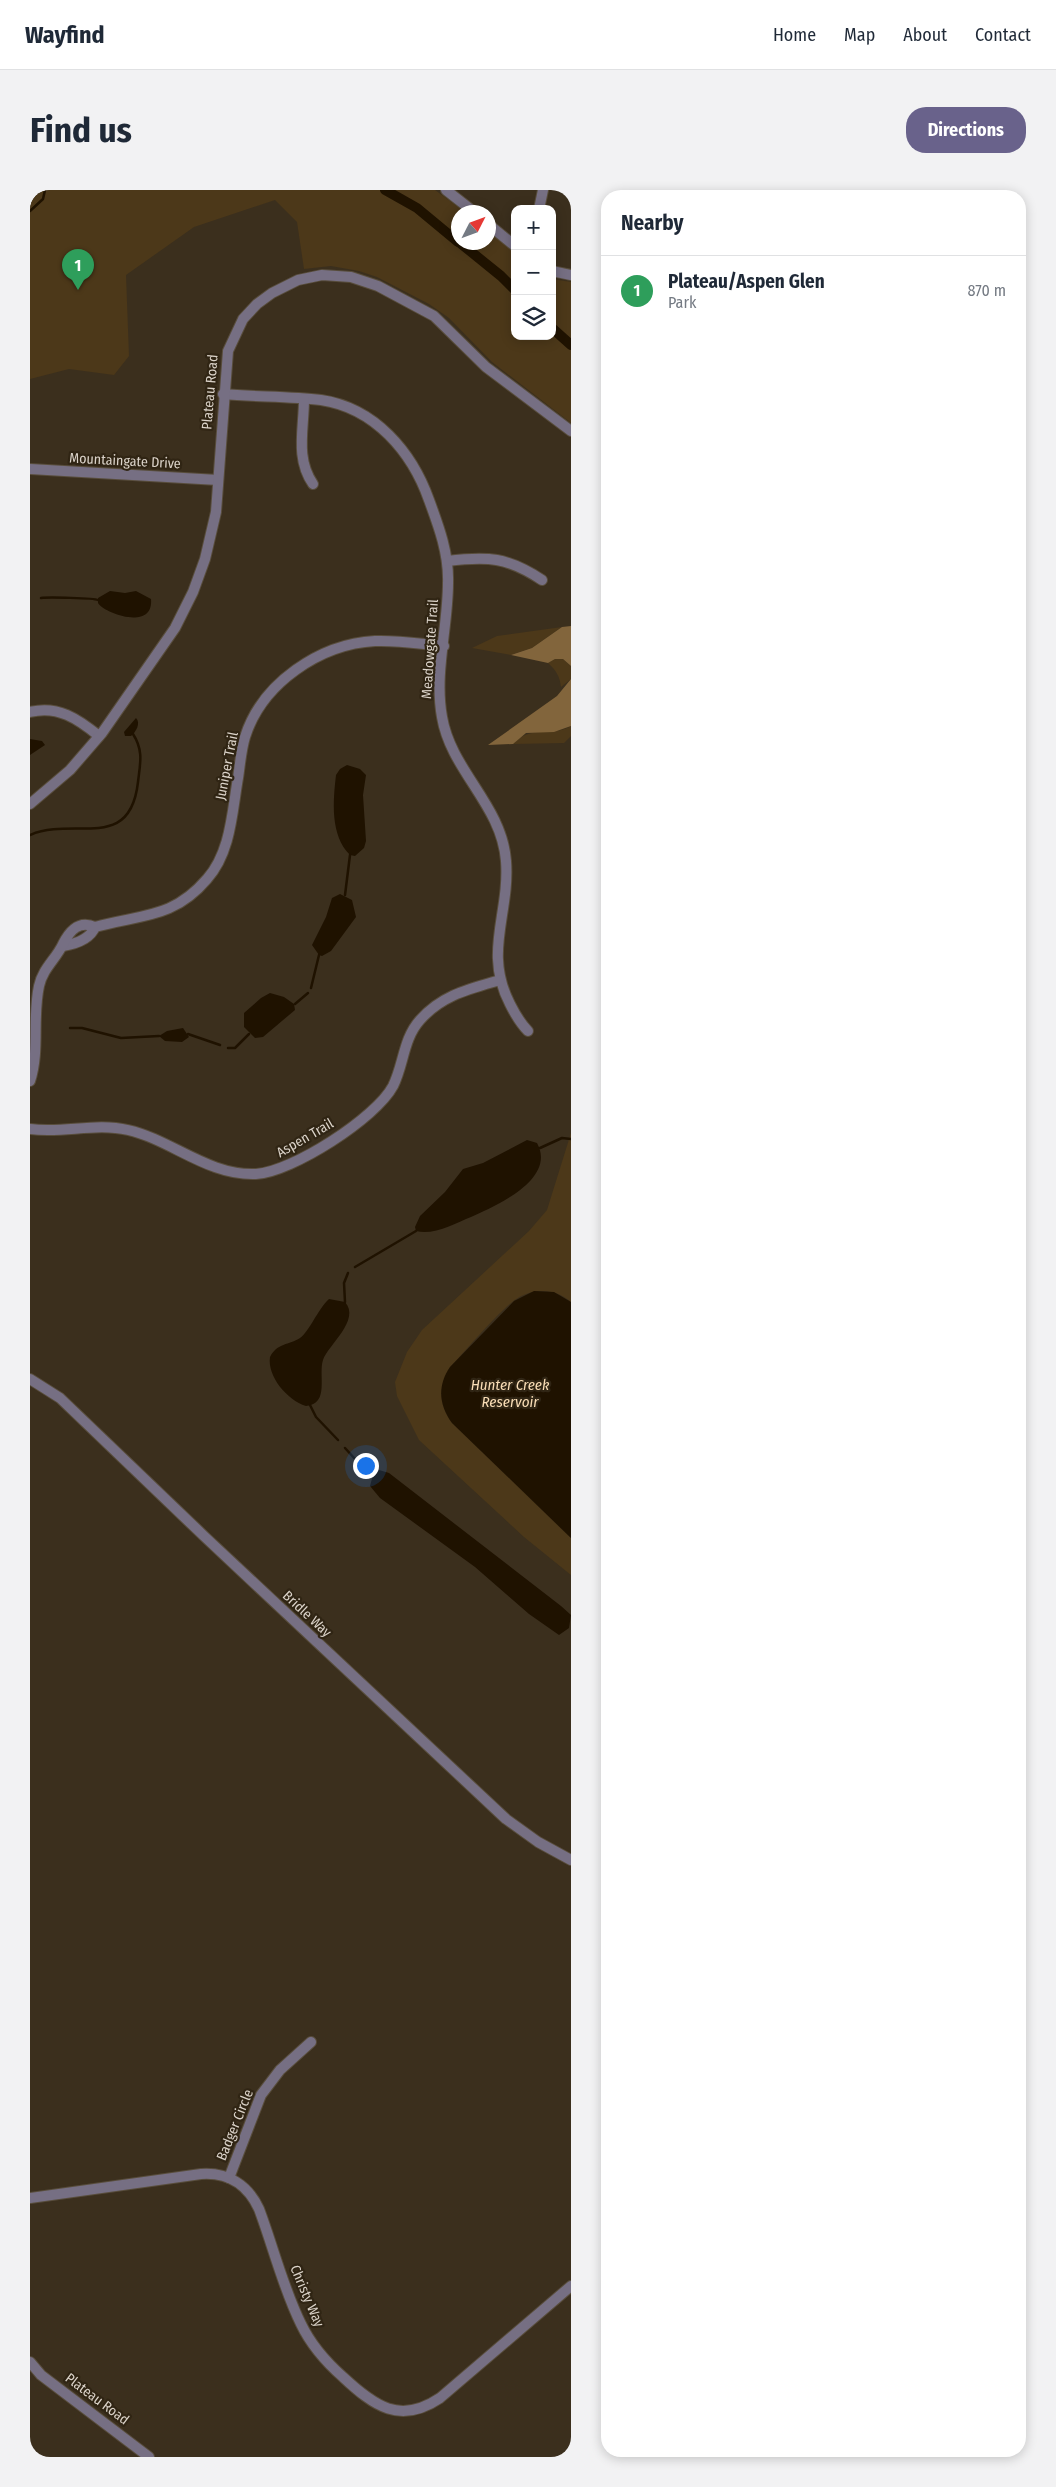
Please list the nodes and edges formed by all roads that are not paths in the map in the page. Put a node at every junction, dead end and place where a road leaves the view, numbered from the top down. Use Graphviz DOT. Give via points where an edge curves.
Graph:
graph roads {
  1 [pos="446,190"];
  2 [pos="543,190"];
  3 [pos="465,205"];
  4 [pos="539,205"];
  5 [pos="496,231"];
  6 [pos="511,243"];
  7 [pos="556,272"];
  8 [pos="571,275"];
  9 [pos="223,394"];
  10 [pos="304,399"];
  11 [pos="571,431"];
  12 [pos="30,469"];
  13 [pos="218,480"];
  14 [pos="313,484"];
  15 [pos="448,561"];
  16 [pos="542,580"];
  17 [pos="444,646"];
  18 [pos="30,712"];
  19 [pos="99,736"];
  20 [pos="30,804"];
  21 [pos="500,980"];
  22 [pos="528,1031"];
  23 [pos="30,1082"];
  24 [pos="30,1129"];
  25 [pos="30,1379"];
  26 [pos="571,1860"];
  27 [pos="311,2042"];
  28 [pos="229,2178"];
  29 [pos="30,2198"];
  30 [pos="571,2286"];
  31 [pos="31,2367"];
  32 [pos="149,2457"];
  1 -- 3 [label="street"];
  2 -- 4 [label="street"];
  5 -- 6 [label="street"];
  7 -- 8 [label="street"];
  9 -- 10 [label="street, Meadowgate Trail"];
  9 -- 11 [label="street, Plateau Road" via="228,351 238,326 249,311 272,293 298,280 315,275 342,275 378,286 434,316 486,367"];
  9 -- 13 [label="street, Plateau Road"];
  10 -- 14 [label="street" via="302,458 304,470"];
  10 -- 15 [label="street, Meadowgate Trail" via="330,402 354,411 380,426 401,447 426,491"];
  12 -- 13 [label="street, Mountaingate Drive"];
  13 -- 19 [label="street, Plateau Road" via="212,533 193,592 175,628"];
  15 -- 16 [label="street" via="484,557 502,560"];
  15 -- 17 [label="street, Meadowgate Trail"];
  17 -- 21 [label="street, Meadowgate Trail" via="439,692 443,724 457,758 495,818 505,850 506,888 496,954"];
  17 -- 23 [label="street, Juniper Trail" via="361,642 322,654 290,675 262,705 245,736 229,834 221,857 208,878 190,896 160,913 95,927 81,941 63,946 44,970 38,988 35,1061"];
  18 -- 19 [label="street" via="44,709 60,712"];
  19 -- 20 [label="street, Plateau Road" via="70,770"];
  21 -- 22 [label="street, Meadowgate Trail" via="516,1016"];
  21 -- 24 [label="street, Aspen Trail" via="459,991 430,1010 412,1030 394,1084 375,1108 303,1158 279,1169 256,1174 231,1172 143,1135 117,1128 90,1127 53,1132"];
  25 -- 26 [label="street, Bridle Way" via="60,1398 506,1819"];
  27 -- 28 [label="street, Badger Circle" via="280,2070 261,2095"];
  28 -- 29 [label="street, Christy Way" via="219,2174 201,2174"];
  28 -- 30 [label="street, Christy Way" via="256,2200 296,2313 316,2349 363,2396 388,2409 416,2409 440,2398"];
  31 -- 32 [label="street, Plateau Road"];
}
